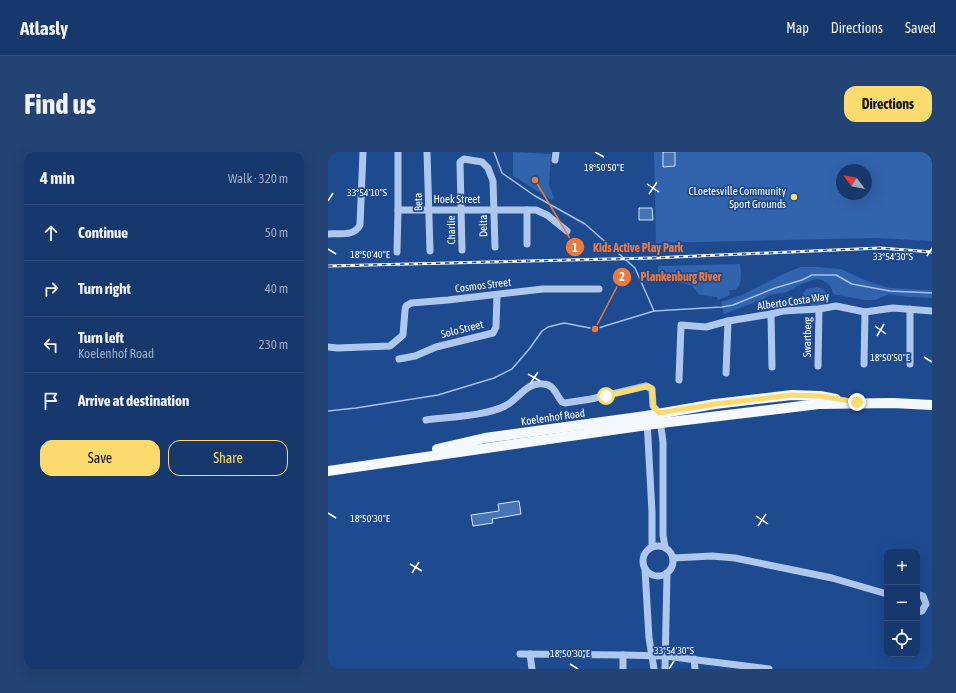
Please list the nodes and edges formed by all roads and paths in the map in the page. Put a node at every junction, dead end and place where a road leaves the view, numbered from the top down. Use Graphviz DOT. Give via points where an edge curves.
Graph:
graph roads {
  1 [pos="364,152"];
  2 [pos="398,152"];
  3 [pos="427,152"];
  4 [pos="556,152"];
  5 [pos="555,160"];
  6 [pos="460,162"];
  7 [pos="494,209"];
  8 [pos="398,210"];
  9 [pos="429,210"];
  10 [pos="462,210"];
  11 [pos="527,210"];
  12 [pos="566,231"];
  13 [pos="328,234"];
  14 [pos="527,244"];
  15 [pos="495,247"];
  16 [pos="462,250"];
  17 [pos="430,251"];
  18 [pos="397,252"];
  19 [pos="599,289"];
  20 [pos="497,295"];
  21 [pos="818,309"];
  22 [pos="910,309"];
  23 [pos="932,311"];
  24 [pos="865,312"];
  25 [pos="771,314"];
  26 [pos="728,321"];
  27 [pos="328,347"];
  28 [pos="399,359"];
  29 [pos="864,364"];
  30 [pos="910,364"];
  31 [pos="818,366"];
  32 [pos="772,367"];
  33 [pos="726,373"];
  34 [pos="679,380"];
  35 [pos="932,406"];
  36 [pos="657,414"];
  37 [pos="426,420"];
  38 [pos="647,420"];
  39 [pos="328,471"];
  40 [pos="652,547"];
  41 [pos="665,547"];
  42 [pos="673,558"];
  43 [pos="645,570"];
  44 [pos="667,573"];
  45 [pos="884,593"];
  46 [pos="920,595"];
  47 [pos="929,608"];
  48 [pos="520,654"];
  49 [pos="530,654"];
  50 [pos="623,655"];
  51 [pos="652,656"];
  52 [pos="665,656"];
  53 [pos="694,659"];
  54 [pos="532,669"];
  55 [pos="624,669"];
  56 [pos="654,669"];
  57 [pos="665,669"];
  58 [pos="695,669"];
  59 [pos="769,669"];
  1 -- 13 [label="street" via="361,218 358,229 352,233"];
  2 -- 8 [label="street"];
  3 -- 9 [label="street, Beta"];
  4 -- 5 [label="street"];
  6 -- 7 [label="street, Delta" via="464,159 482,162 488,168 493,181"];
  6 -- 10 [label="street, Charlie"];
  7 -- 10 [label="street, Hoek Street"];
  7 -- 11 [label="street, Hoek Street"];
  7 -- 15 [label="street, Delta"];
  8 -- 9 [label="street, Hoek Street"];
  8 -- 18 [label="street"];
  9 -- 10 [label="street, Hoek Street"];
  9 -- 17 [label="street, Beta"];
  10 -- 16 [label="street, Charlie"];
  11 -- 12 [label="street, Hoek Street" via="543,212"];
  11 -- 14 [label="street"];
  19 -- 20 [label="street, Cosmos Street" via="543,289"];
  20 -- 27 [label="street, Cosmos Street" via="409,304 405,310 402,335 390,346"];
  20 -- 28 [label="street, Solo Street" via="496,327 493,333"];
  21 -- 24 [label="street, Alberto Costa Way" via="836,306"];
  21 -- 25 [label="street, Alberto Costa Way"];
  21 -- 31 [label="street, Swartberg"];
  22 -- 23 [label="street, Alberto Costa Way"];
  22 -- 24 [label="street, Alberto Costa Way" via="887,308"];
  22 -- 30 [label="street"];
  24 -- 29 [label="street"];
  25 -- 26 [label="street, Alberto Costa Way"];
  25 -- 32 [label="street"];
  26 -- 33 [label="street"];
  26 -- 34 [label="street, Alberto Costa Way" via="706,327 681,325"];
  35 -- 36 [label="main road, Koelenhof Road" via="857,402"];
  36 -- 37 [label="street" via="652,389 648,386 565,403 550,386 534,384 515,399 492,410"];
  36 -- 38 [label="main road, Koelenhof Road"];
  36 -- 38 [label="street"];
  36 -- 41 [label="street" via="663,442"];
  38 -- 39 [label="main road, Koelenhof Road"];
  38 -- 40 [label="street"];
  40 -- 41 [label="street"];
  40 -- 43 [label="street" via="643,557"];
  41 -- 42 [label="street"];
  42 -- 44 [label="street" via="672,566"];
  42 -- 45 [label="street" via="735,558 832,578"];
  43 -- 44 [label="street" via="653,576"];
  43 -- 51 [label="street"];
  44 -- 52 [label="street"];
  46 -- 47 [label="street" via="925,598"];
  48 -- 49 [label="street"];
  49 -- 50 [label="street"];
  49 -- 54 [label="street"];
  50 -- 51 [label="street"];
  50 -- 55 [label="street"];
  51 -- 52 [label="street"];
  51 -- 56 [label="street"];
  52 -- 53 [label="street"];
  52 -- 57 [label="street"];
  53 -- 58 [label="street"];
  53 -- 59 [label="street"];
}
